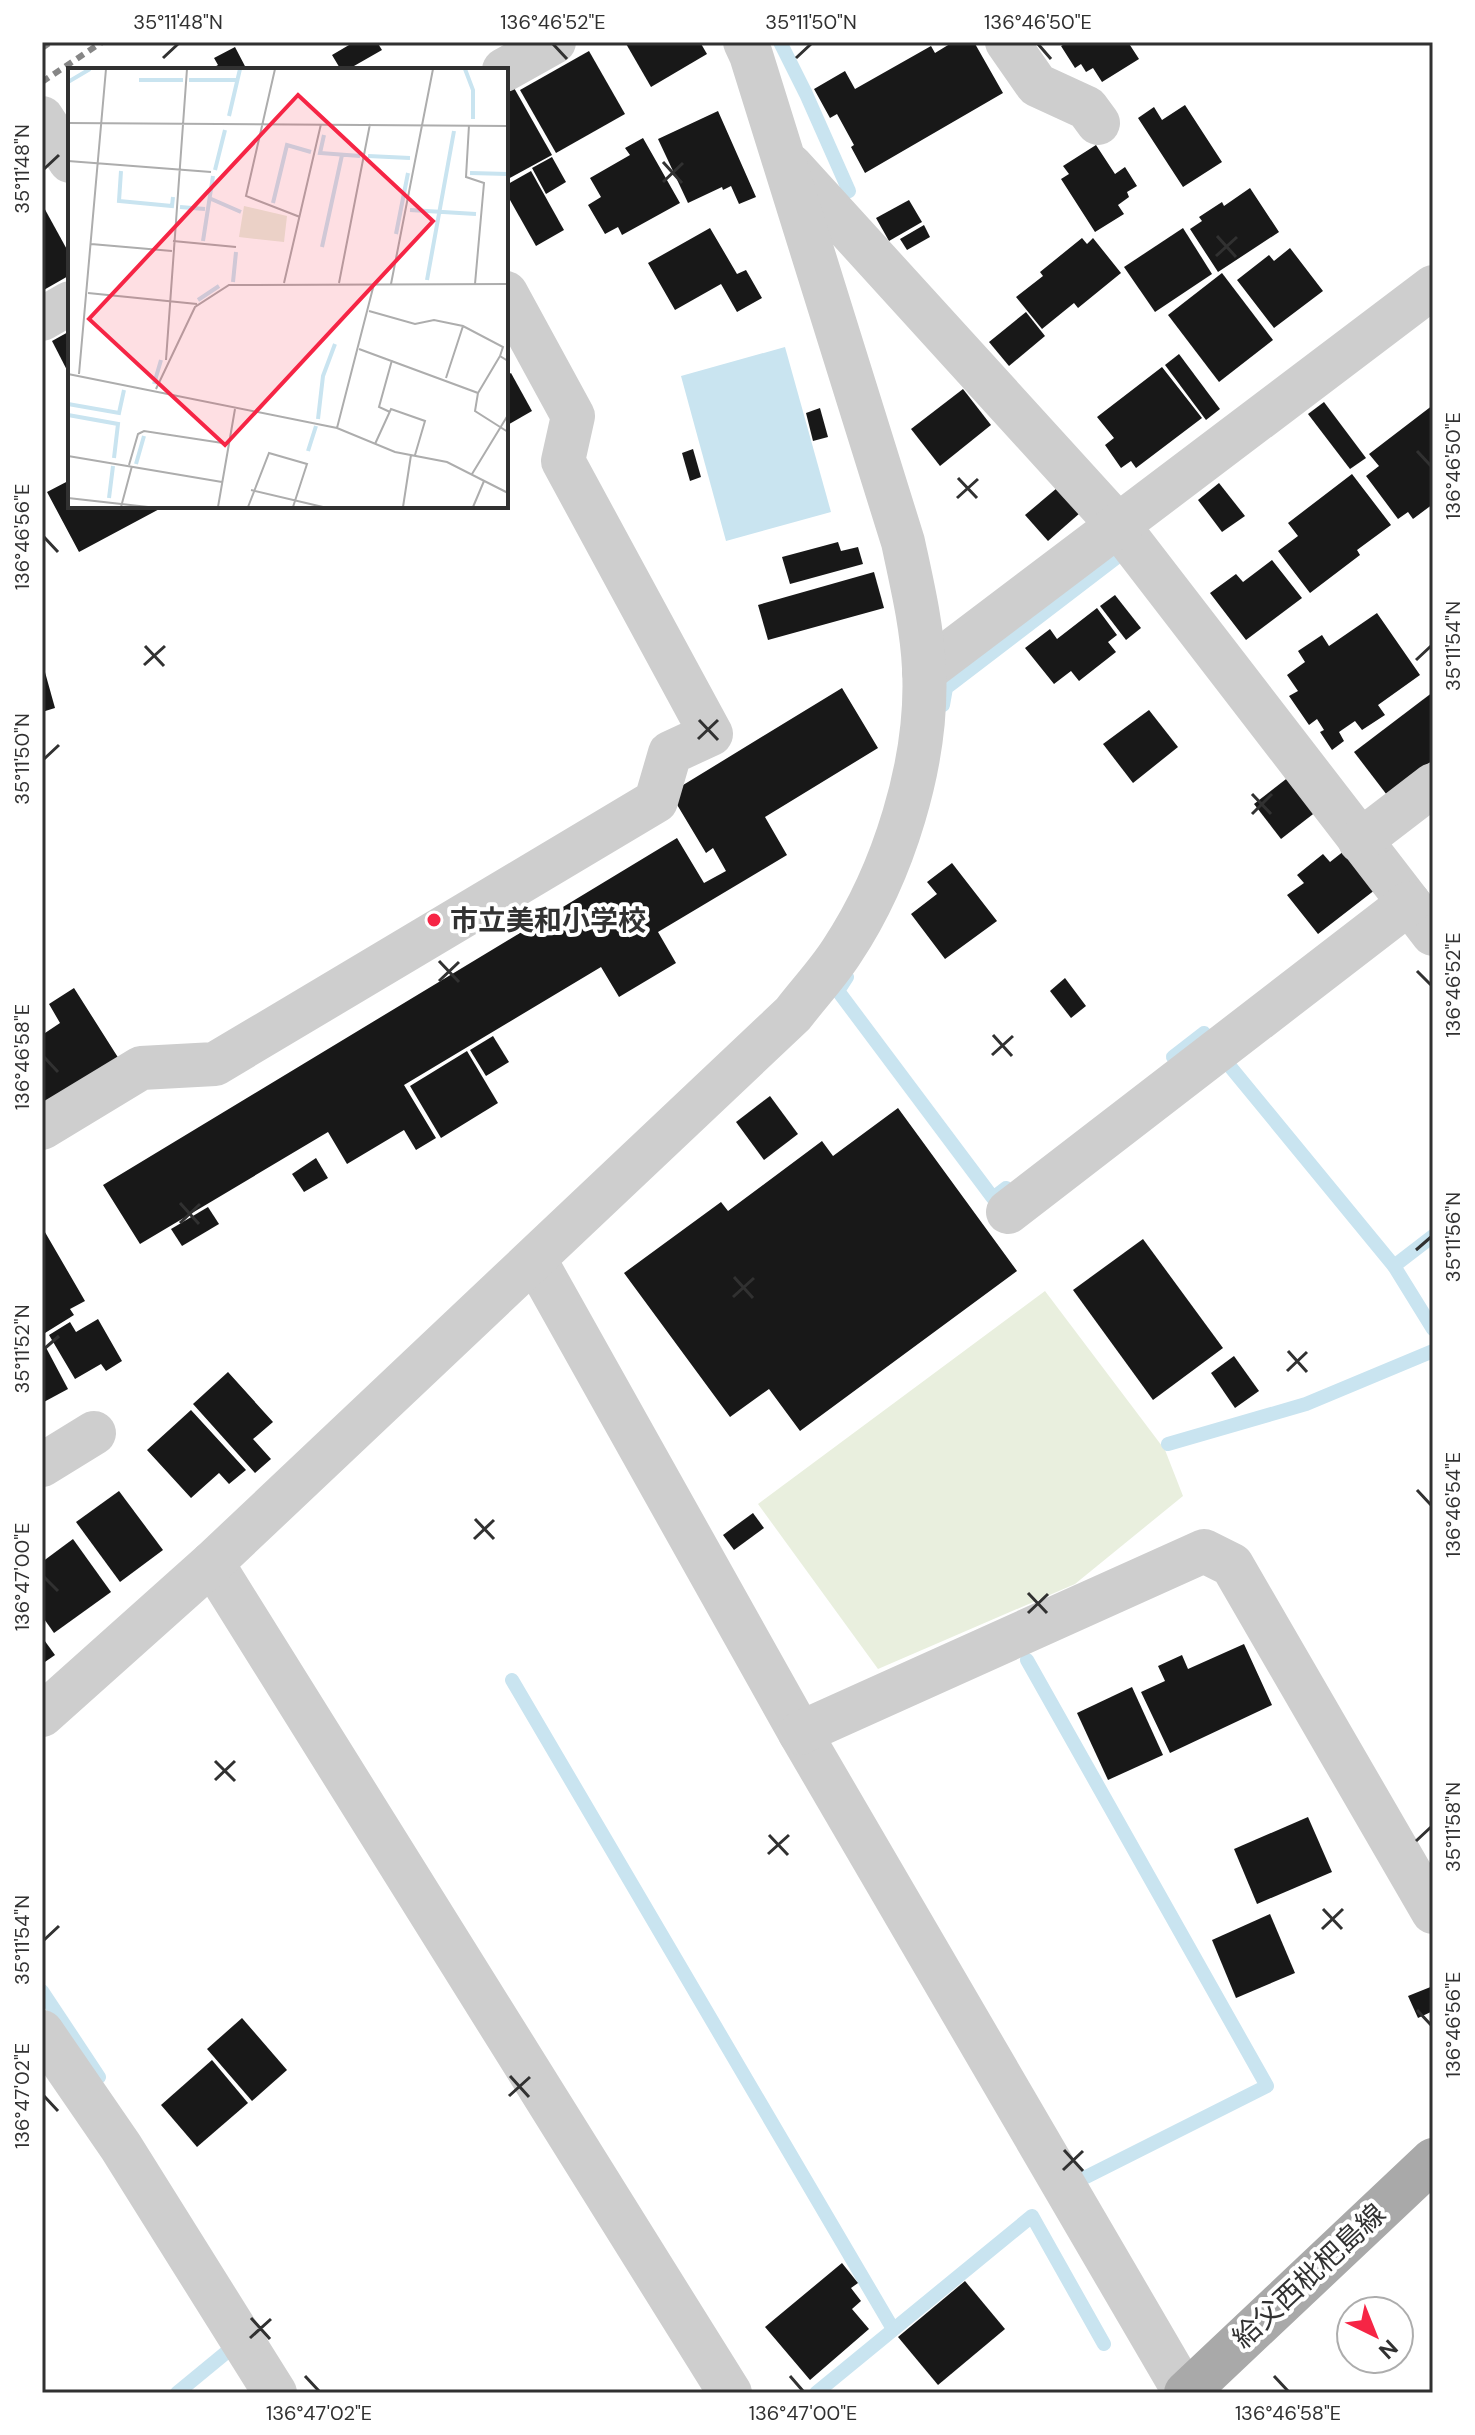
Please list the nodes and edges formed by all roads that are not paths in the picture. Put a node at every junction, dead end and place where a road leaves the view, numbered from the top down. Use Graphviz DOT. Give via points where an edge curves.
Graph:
graph roads {
  1 [pos="554,42"];
  2 [pos="745,42"];
  3 [pos="1007,42"];
  4 [pos="508,68"];
  5 [pos="42,118"];
  6 [pos="1098,123"];
  7 [pos="783,157"];
  8 [pos="68,158"];
  9 [pos="1433,287"];
  10 [pos="508,297"];
  11 [pos="68,304"];
  12 [pos="42,319"];
  13 [pos="1117,524"];
  14 [pos="924,672"];
  15 [pos="1433,785"];
  16 [pos="1360,841"];
  17 [pos="1421,918"];
  18 [pos="42,1128"];
  19 [pos="1008,1212"];
  20 [pos="535,1260"];
  21 [pos="94,1433"];
  22 [pos="42,1465"];
  23 [pos="212,1563"];
  24 [pos="42,1715"];
  25 [pos="800,1733"];
  26 [pos="1433,1912"];
  27 [pos="42,2032"];
  28 [pos="1433,2160"];
  29 [pos="275,2393"];
  30 [pos="730,2393"];
  31 [pos="1186,2393"];
  1 -- 4 [label="street"];
  2 -- 7 [label="street"];
  3 -- 6 [label="street" via="1037,85 1087,108"];
  5 -- 8 [label="street"];
  7 -- 13 [label="street"];
  7 -- 14 [label="street" via="903,542"];
  9 -- 13 [label="street"];
  10 -- 18 [label="street" via="573,416 563,461 711,734 670,753 656,801 215,1064 141,1068"];
  11 -- 12 [label="street"];
  13 -- 14 [label="street"];
  13 -- 16 [label="street"];
  14 -- 20 [label="street" via="921,742 903,818 876,890 842,952 793,1014"];
  15 -- 16 [label="street"];
  16 -- 17 [label="street"];
  17 -- 19 [label="street"];
  20 -- 23 [label="street"];
  20 -- 25 [label="street"];
  21 -- 22 [label="street"];
  23 -- 24 [label="street"];
  23 -- 30 [label="street"];
  25 -- 26 [label="street" via="1204,1551 1232,1565"];
  25 -- 31 [label="street"];
  27 -- 29 [label="street" via="121,2147"];
  28 -- 31 [label="main road, 給父西枇杷島線"];
}
